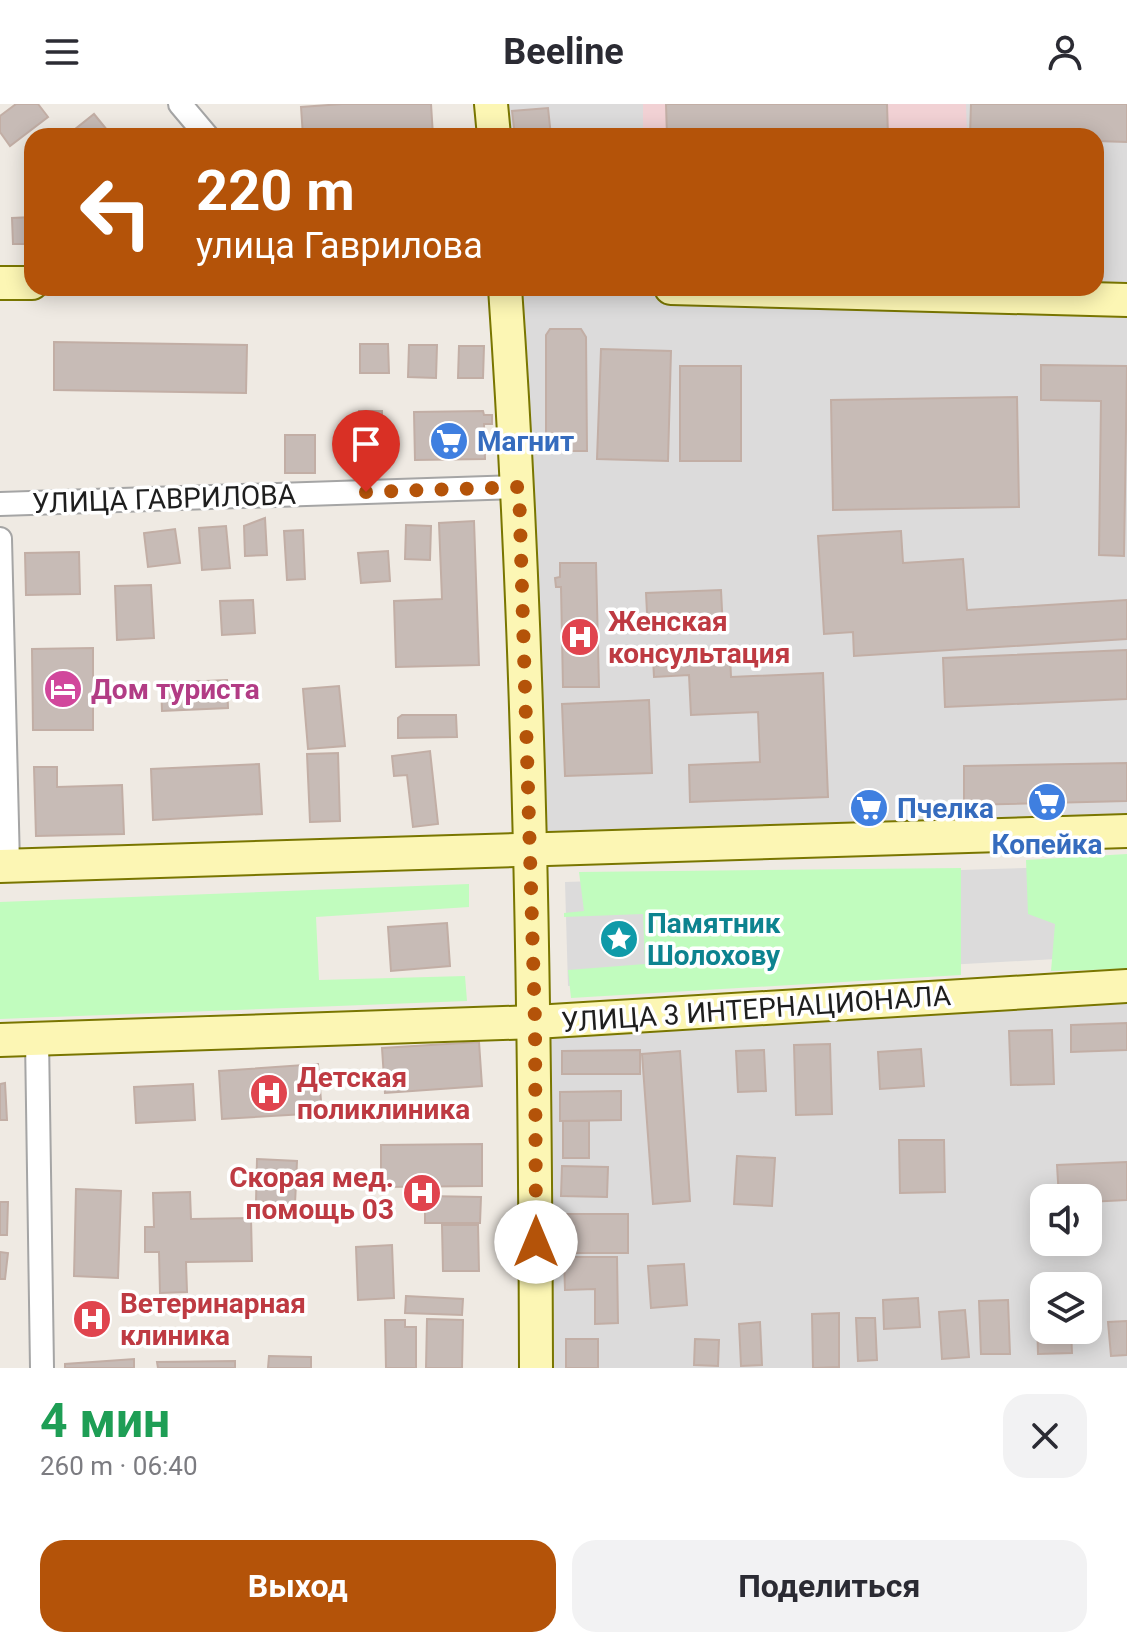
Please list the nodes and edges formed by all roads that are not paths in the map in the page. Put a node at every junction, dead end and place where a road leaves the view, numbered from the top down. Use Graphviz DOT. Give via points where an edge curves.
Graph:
graph roads {
  1 [pos="180,104"];
  2 [pos="491,104"];
  3 [pos="200,128"];
  4 [pos="493,128"];
  5 [pos="0,283"];
  6 [pos="24,283"];
  7 [pos="506,296"];
  8 [pos="975,296"];
  9 [pos="1127,300"];
  10 [pos="519,487"];
  11 [pos="0,504"];
  12 [pos="0,539"];
  13 [pos="1,634"];
  14 [pos="1127,831"];
  15 [pos="529,849"];
  16 [pos="4,866"];
  17 [pos="1127,986"];
  18 [pos="535,1022"];
  19 [pos="37,1039"];
  20 [pos="0,1040"];
  21 [pos="42,1368"];
  22 [pos="536,1368"];
  1 -- 3 [label="street"];
  2 -- 4 [label="main road"];
  5 -- 6 [label="main road"];
  7 -- 10 [label="main road"];
  8 -- 9 [label="main road"];
  10 -- 11 [label="street, УЛИЦА ГАВРИЛОВА"];
  10 -- 15 [label="main road"];
  12 -- 13 [label="street"];
  13 -- 16 [label="street"];
  14 -- 15 [label="main road"];
  15 -- 16 [label="main road"];
  15 -- 18 [label="main road"];
  17 -- 18 [label="main road, УЛИЦА 3 ИНТЕРНАЦИОНАЛА"];
  18 -- 19 [label="main road, УЛИЦА 3 ИНТЕРНАЦИОНАЛА"];
  18 -- 22 [label="main road"];
  19 -- 20 [label="main road, УЛИЦА 3 ИНТЕРНАЦИОНАЛА"];
  19 -- 21 [label="street"];
}
